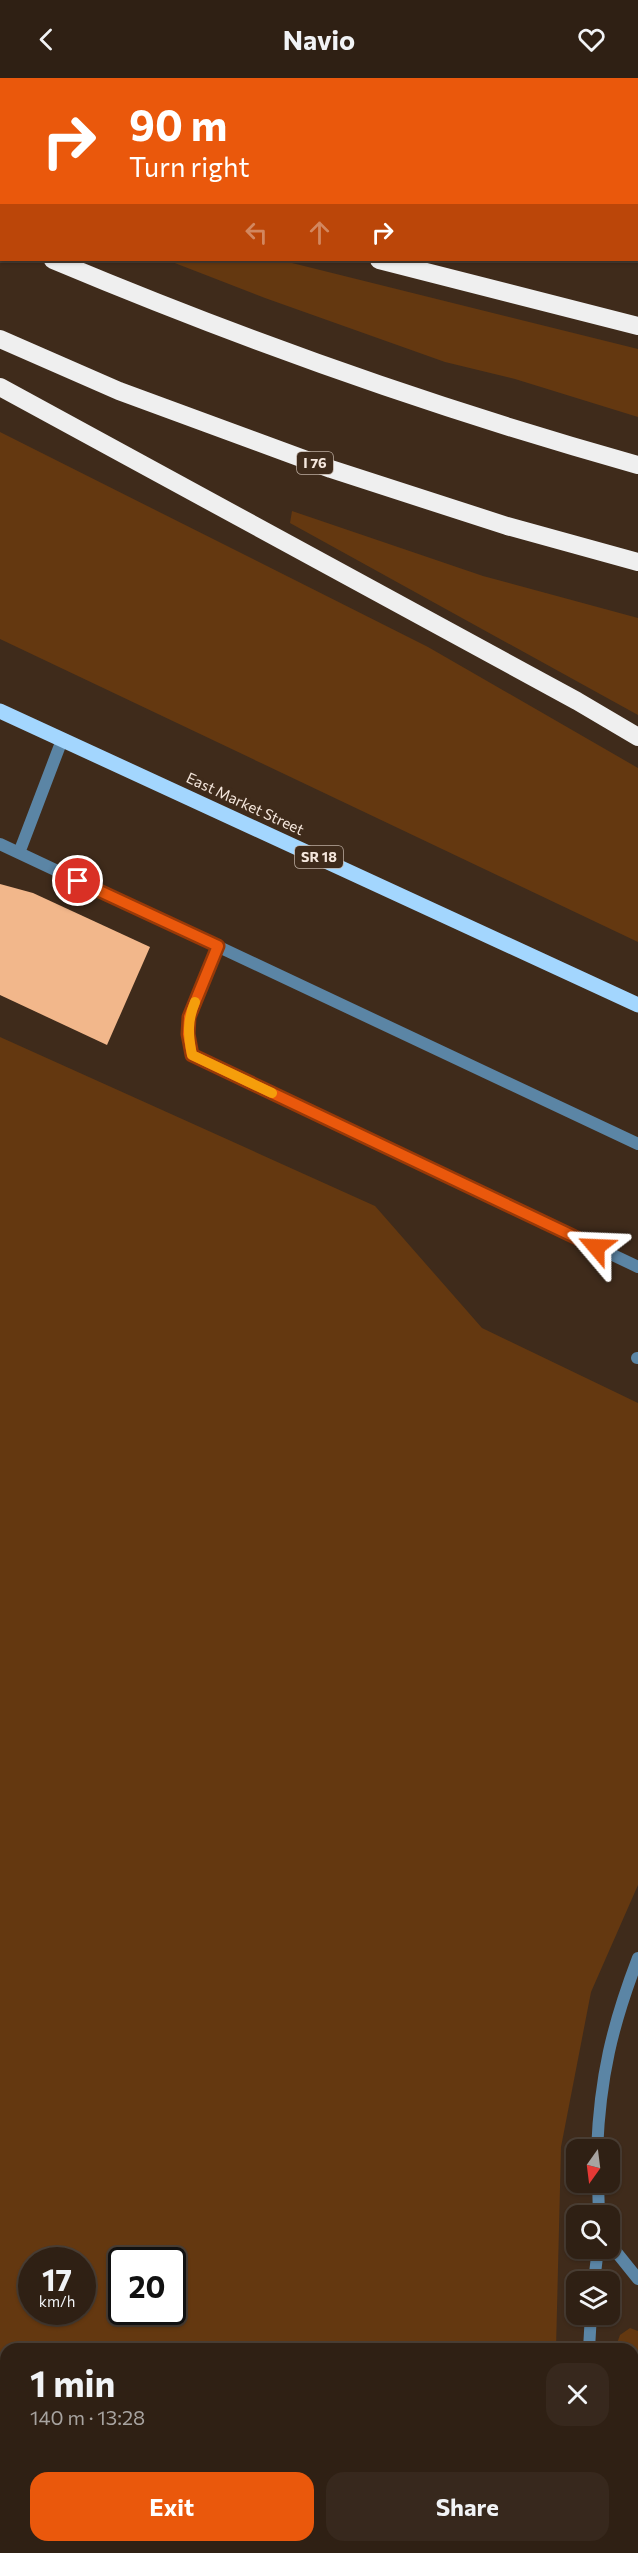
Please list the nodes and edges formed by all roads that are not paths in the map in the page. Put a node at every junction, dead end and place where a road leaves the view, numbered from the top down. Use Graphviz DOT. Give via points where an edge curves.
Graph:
graph roads {
  1 [pos="55,261"];
  2 [pos="382,261"];
  3 [pos="638,326"];
  4 [pos="0,339"];
  5 [pos="0,387"];
  6 [pos="638,465"];
  7 [pos="638,562"];
  8 [pos="0,711"];
  9 [pos="638,737"];
  10 [pos="62,740"];
  11 [pos="0,844"];
  12 [pos="19,853"];
  13 [pos="218,946"];
  14 [pos="638,1005"];
  15 [pos="638,1144"];
  16 [pos="638,1268"];
  17 [pos="638,1958"];
  18 [pos="598,2139"];
  19 [pos="620,2257"];
  20 [pos="638,2279"];
  21 [pos="590,2325"];
  22 [pos="589,2343"];
  1 -- 6 [label="highway" via="298,358 531,436"];
  2 -- 3 [label="highway"];
  4 -- 7 [label="highway, I 76" via="119,391 331,469 507,526"];
  5 -- 9 [label="highway"];
  8 -- 10 [label="main road, East Market Street / SR 18"];
  10 -- 12 [label="street"];
  10 -- 14 [label="main road, East Market Street / SR 18"];
  11 -- 12 [label="street"];
  12 -- 13 [label="street"];
  13 -- 15 [label="street"];
  13 -- 16 [label="street" via="189,1017 192,1055"];
  17 -- 18 [label="street" via="612,2032"];
  19 -- 20 [label="street"];
  21 -- 22 [label="street"];
}
